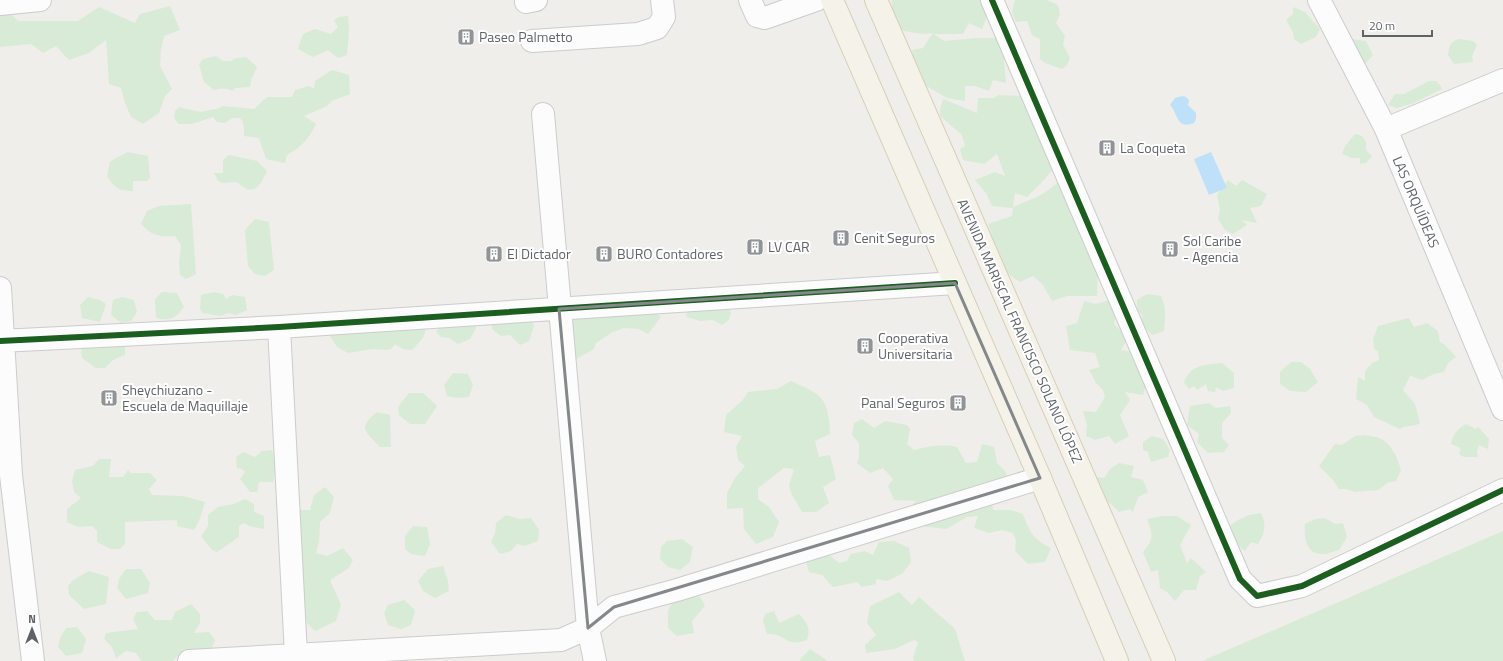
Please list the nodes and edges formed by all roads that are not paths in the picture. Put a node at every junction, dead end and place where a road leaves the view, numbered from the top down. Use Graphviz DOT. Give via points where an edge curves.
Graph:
graph roads {
  1 [pos="40,0"];
  2 [pos="662,0"];
  3 [pos="750,0"];
  4 [pos="816,0"];
  5 [pos="832,0"];
  6 [pos="876,0"];
  7 [pos="992,0"];
  8 [pos="1319,0"];
  9 [pos="0,4"];
  10 [pos="532,41"];
  11 [pos="1503,80"];
  12 [pos="543,114"];
  13 [pos="1386,130"];
  14 [pos="955,283"];
  15 [pos="0,288"];
  16 [pos="559,309"];
  17 [pos="279,327"];
  18 [pos="2,341"];
  19 [pos="1503,409"];
  20 [pos="5,473"];
  21 [pos="1040,478"];
  22 [pos="1503,490"];
  23 [pos="588,628"];
  24 [pos="296,655"];
  25 [pos="33,661"];
  26 [pos="197,661"];
  27 [pos="595,661"];
  28 [pos="1117,661"];
  29 [pos="1164,661"];
  1 -- 9 [label="street"];
  2 -- 10 [label="street" via="664,17 658,28 638,34"];
  3 -- 4 [label="street" via="757,16 765,18"];
  5 -- 14 [label="main road"];
  6 -- 29 [label="main road, AVENIDA MARISCAL FRANCISCO SOLANO LÓPEZ"];
  7 -- 22 [label="street" via="1240,579 1247,588 1257,596 1302,586"];
  8 -- 13 [label="street, LAS ORQUÍDEAS"];
  11 -- 13 [label="street"];
  12 -- 16 [label="street"];
  13 -- 19 [label="street, LAS ORQUÍDEAS"];
  14 -- 16 [label="street"];
  14 -- 21 [label="main road"];
  15 -- 18 [label="street"];
  16 -- 17 [label="street"];
  16 -- 23 [label="street"];
  17 -- 18 [label="street"];
  17 -- 24 [label="street"];
  18 -- 20 [label="street"];
  20 -- 25 [label="street"];
  21 -- 23 [label="street" via="614,608"];
  21 -- 28 [label="main road"];
  23 -- 24 [label="street" via="561,640"];
  23 -- 27 [label="street"];
  24 -- 26 [label="street"];
}
